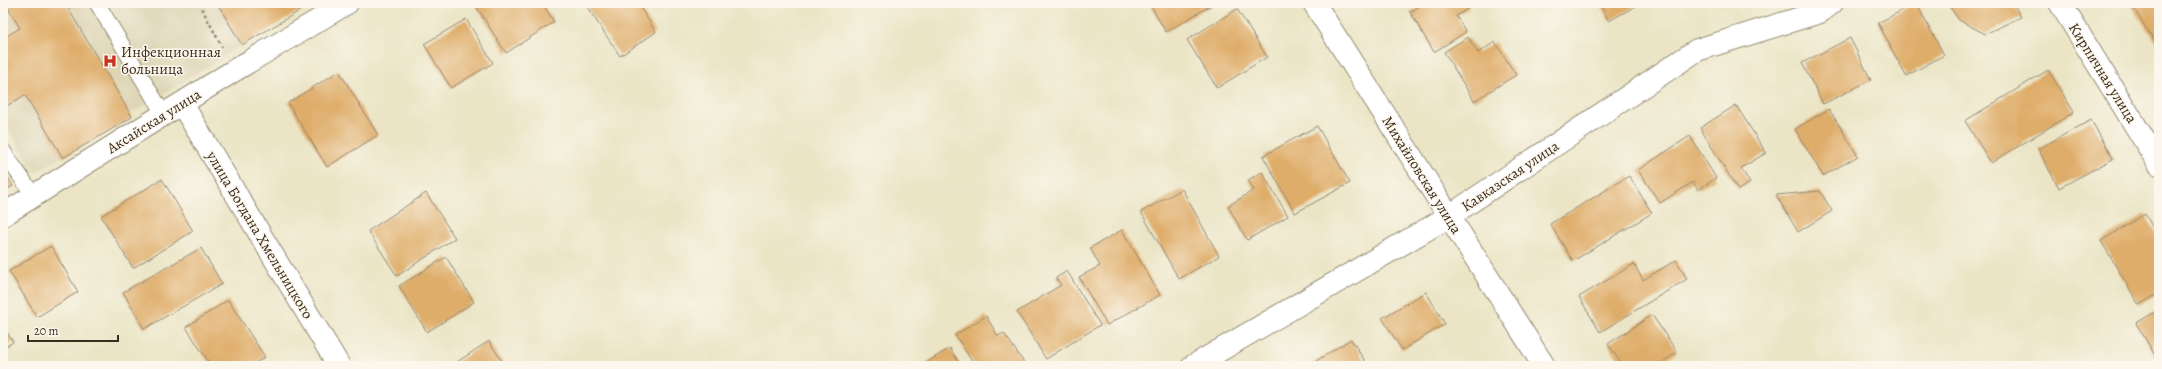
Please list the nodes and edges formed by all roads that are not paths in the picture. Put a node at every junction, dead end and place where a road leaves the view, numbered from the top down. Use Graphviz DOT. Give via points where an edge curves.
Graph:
graph roads {
  1 [pos="97,3"];
  2 [pos="347,3"];
  3 [pos="1314,3"];
  4 [pos="1832,3"];
  5 [pos="2060,3"];
  6 [pos="173,109"];
  7 [pos="3,151"];
  8 [pos="2159,164"];
  9 [pos="34,196"];
  10 [pos="3,215"];
  11 [pos="1448,217"];
  12 [pos="339,366"];
  13 [pos="1193,366"];
  14 [pos="1544,366"];
  1 -- 6 [label="lane"];
  2 -- 6 [label="street, Аксайская улица"];
  3 -- 11 [label="street, Михайловская улица"];
  4 -- 11 [label="street, Кавказская улица" via="1820,12 1698,50"];
  5 -- 8 [label="street, Кирпичная улица"];
  6 -- 9 [label="street, Аксайская улица"];
  6 -- 12 [label="street, улица Богдана Хмельницкого"];
  7 -- 9 [label="lane"];
  9 -- 10 [label="street, Аксайская улица"];
  11 -- 13 [label="street, Кавказская улица"];
  11 -- 14 [label="street, Михайловская улица"];
}
